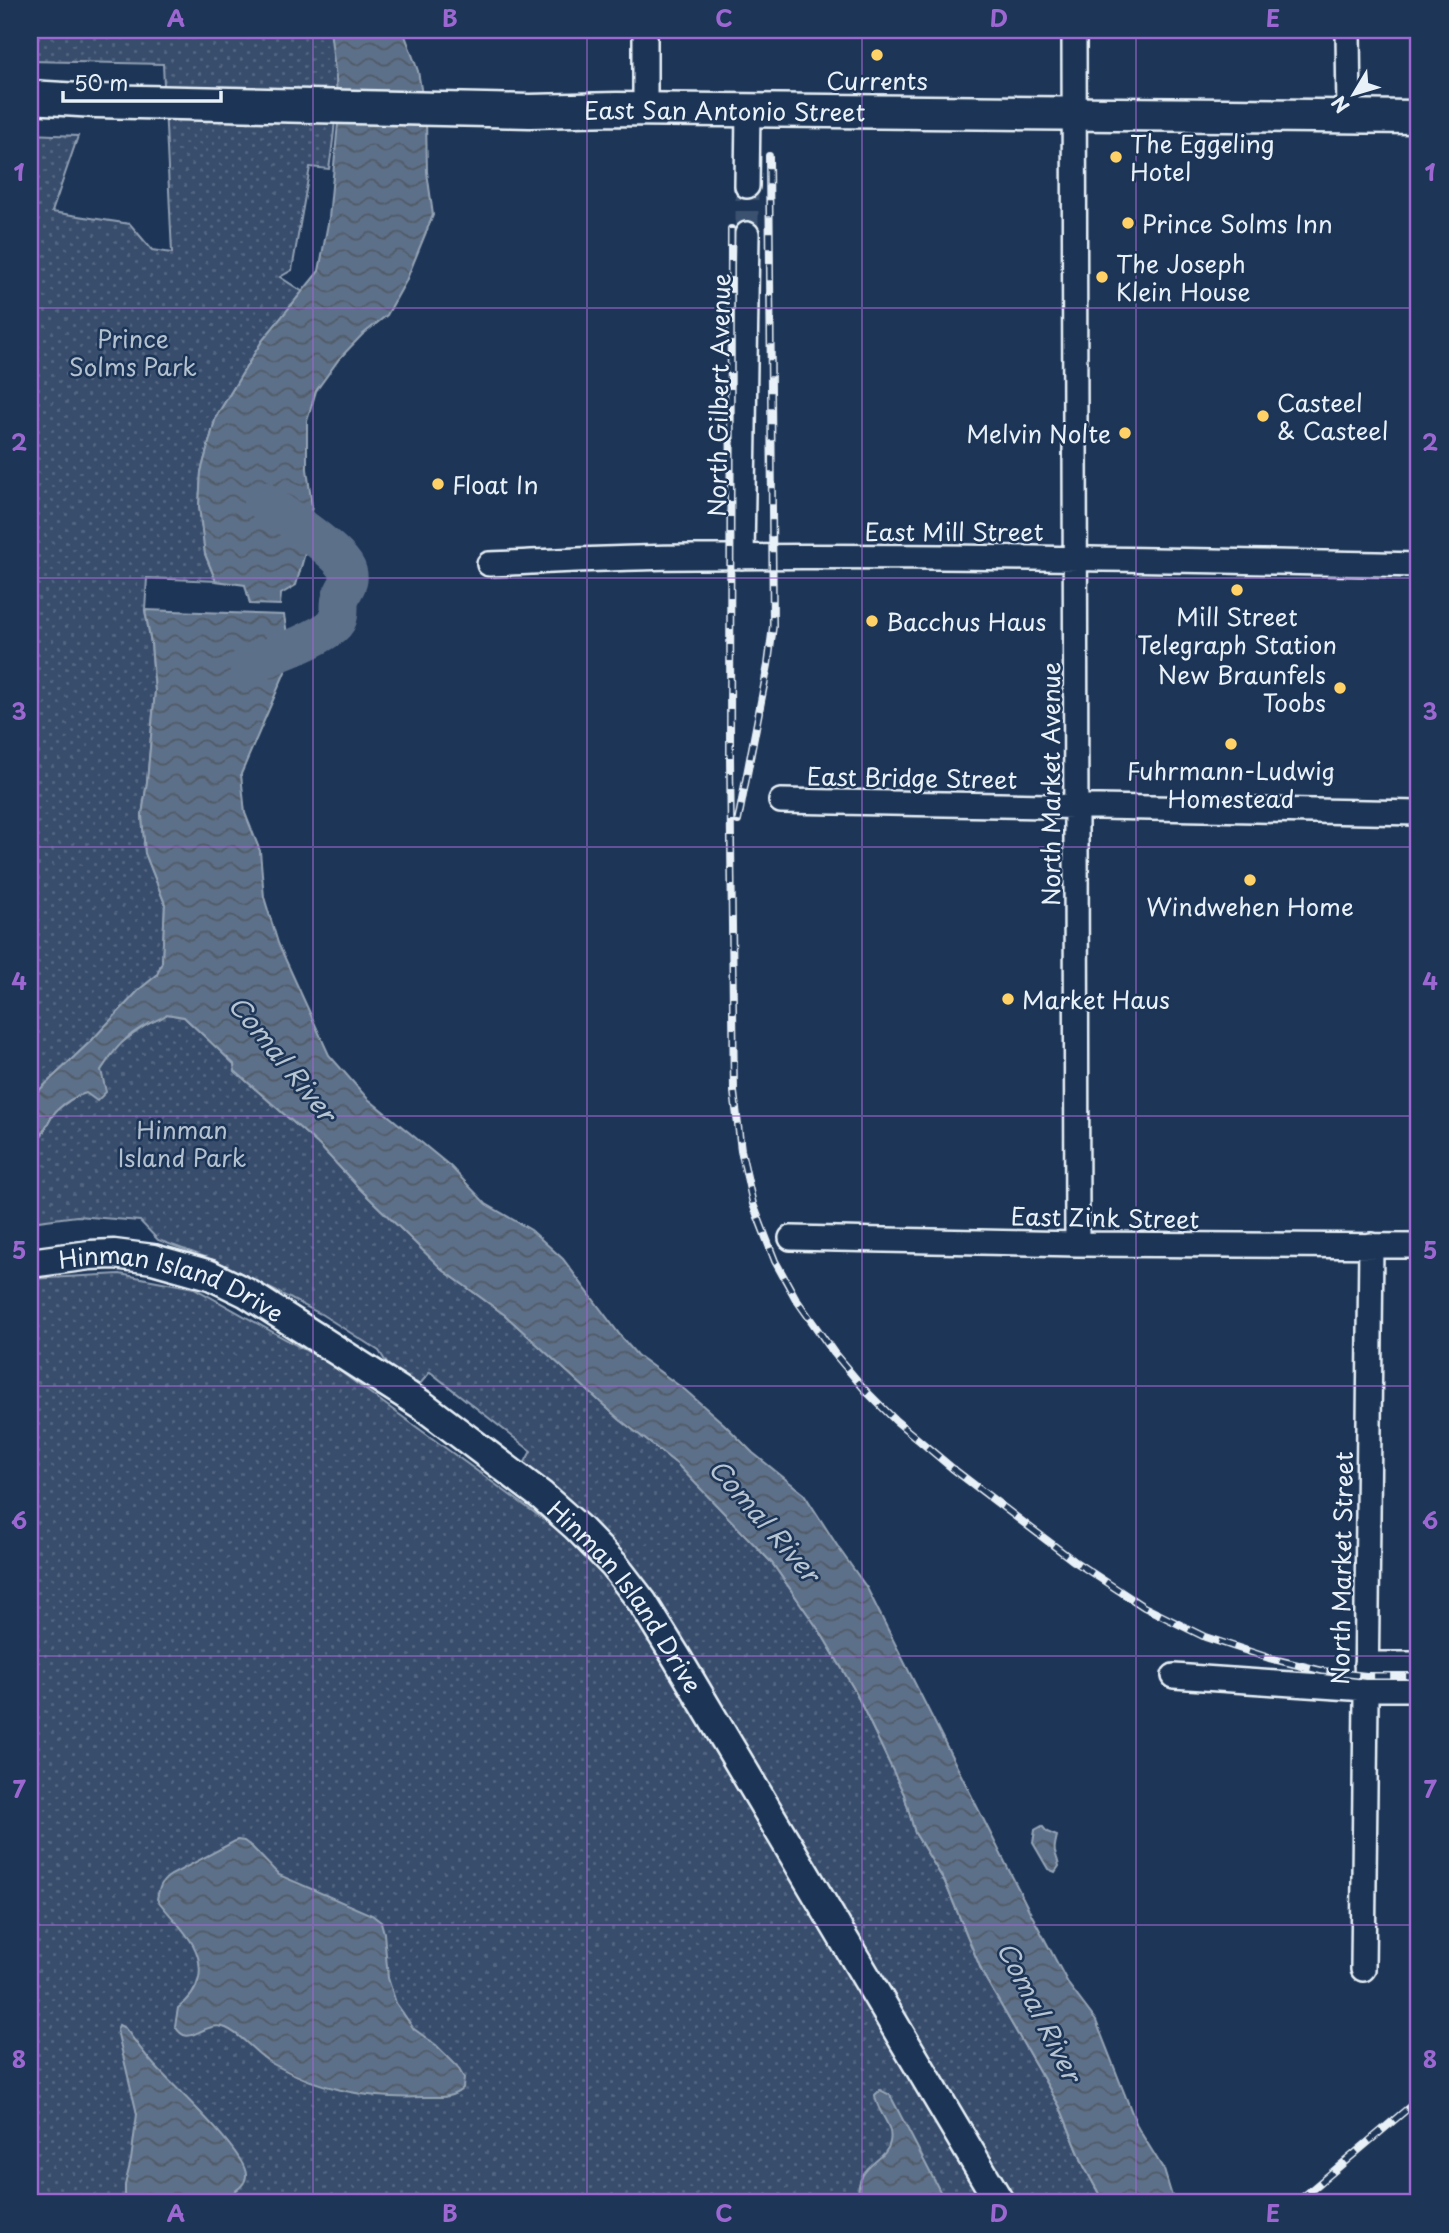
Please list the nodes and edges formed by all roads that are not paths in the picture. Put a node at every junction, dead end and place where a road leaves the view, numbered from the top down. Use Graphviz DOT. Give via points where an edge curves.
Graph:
graph roads {
  1 [pos="645,30"];
  2 [pos="1074,30"];
  3 [pos="1348,30"];
  4 [pos="30,97"];
  5 [pos="645,110"];
  6 [pos="748,110"];
  7 [pos="1074,114"];
  8 [pos="1349,116"];
  9 [pos="1419,117"];
  10 [pos="747,186"];
  11 [pos="747,234"];
  12 [pos="742,557"];
  13 [pos="1075,557"];
  14 [pos="489,564"];
  15 [pos="1419,565"];
  16 [pos="781,801"];
  17 [pos="1076,807"];
  18 [pos="1419,813"];
  19 [pos="791,1238"];
  20 [pos="1077,1244"];
  21 [pos="1371,1245"];
  22 [pos="1419,1246"];
  23 [pos="30,1263"];
  24 [pos="1366,1664"];
  25 [pos="1419,1664"];
  26 [pos="1174,1676"];
  27 [pos="1366,1689"];
  28 [pos="1419,1689"];
  29 [pos="1363,1969"];
  30 [pos="1000,2203"];
  1 -- 5 [label="street"];
  2 -- 7 [label="street, North Market Avenue"];
  3 -- 8 [label="street"];
  4 -- 5 [label="main road, East San Antonio Street"];
  5 -- 6 [label="main road, East San Antonio Street"];
  6 -- 7 [label="main road, East San Antonio Street"];
  6 -- 10 [label="street"];
  7 -- 8 [label="main road, East San Antonio Street"];
  7 -- 13 [label="street, North Market Avenue"];
  8 -- 9 [label="main road, East San Antonio Street"];
  11 -- 12 [label="street, North Gilbert Avenue"];
  12 -- 13 [label="street, East Mill Street"];
  12 -- 14 [label="street, East Mill Street"];
  13 -- 15 [label="street, East Mill Street"];
  13 -- 17 [label="street, North Market Avenue"];
  16 -- 17 [label="street, East Bridge Street"];
  17 -- 18 [label="street, East Bridge Street"];
  17 -- 20 [label="street, North Market Avenue"];
  19 -- 20 [label="street, East Zink Street"];
  20 -- 21 [label="street, East Zink Street"];
  21 -- 22 [label="street, East Zink Street"];
  21 -- 24 [label="street, North Market Street"];
  23 -- 30 [label="street, Hinman Island Drive" via="114,1254 210,1275 247,1293 422,1405 576,1527 614,1565 671,1647"];
  24 -- 25 [label="street"];
  24 -- 27 [label="street, North Market Street"];
  26 -- 27 [label="street"];
  27 -- 28 [label="street"];
  27 -- 29 [label="street, North Market Street"];
}
